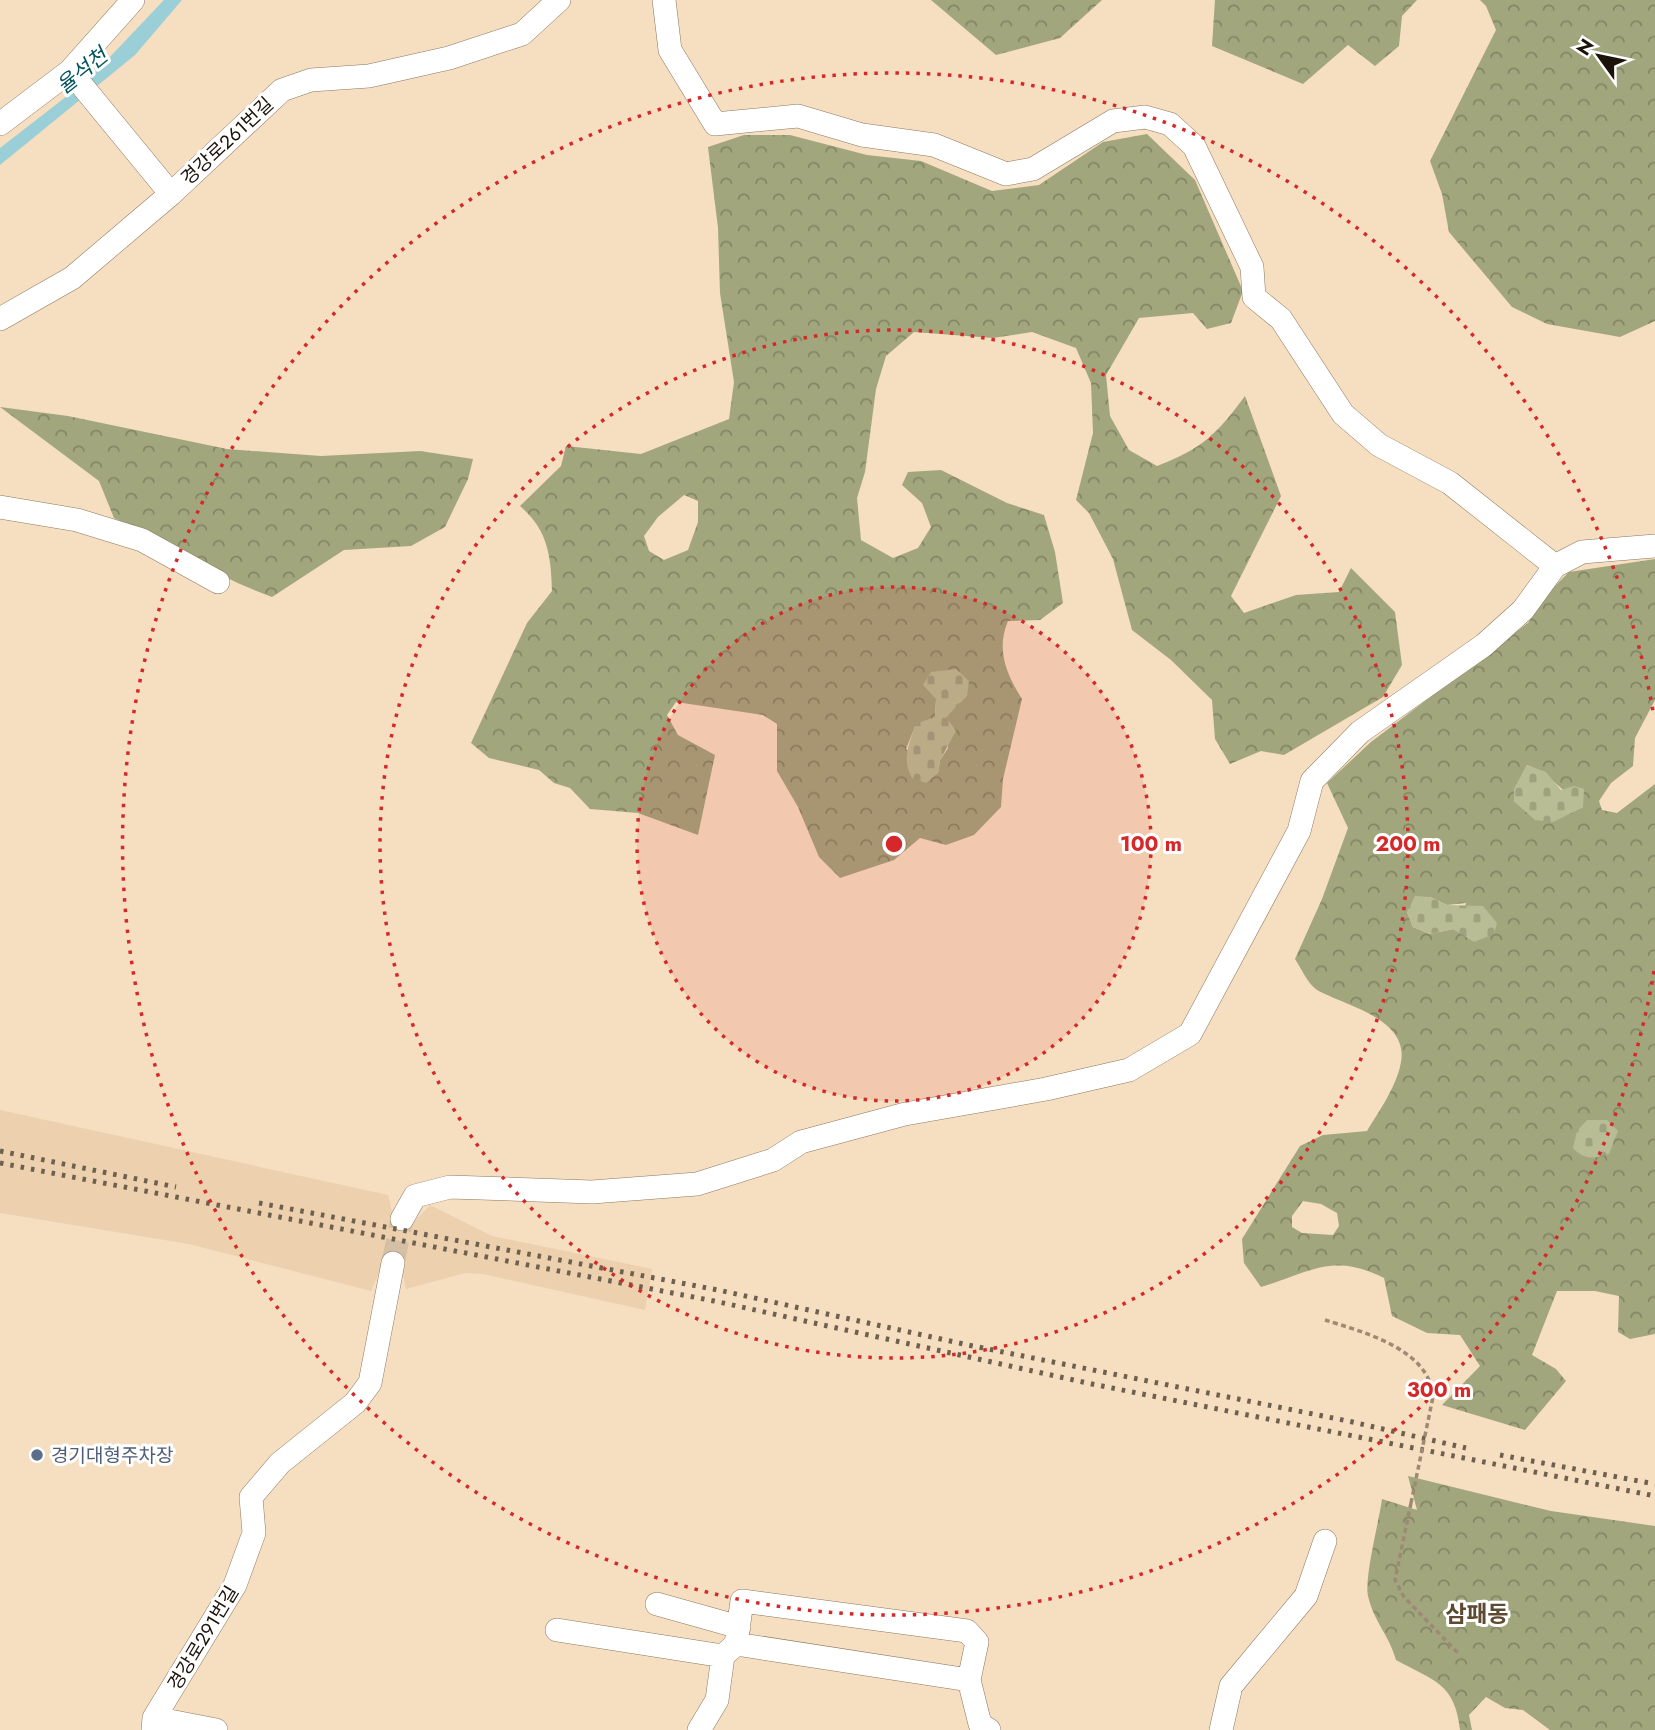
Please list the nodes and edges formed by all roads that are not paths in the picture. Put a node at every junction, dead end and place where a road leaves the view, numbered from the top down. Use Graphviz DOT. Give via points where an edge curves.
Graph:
graph roads {
  1 [pos="133,0"];
  2 [pos="559,0"];
  3 [pos="664,0"];
  4 [pos="73,75"];
  5 [pos="0,124"];
  6 [pos="171,194"];
  7 [pos="0,318"];
  8 [pos="0,507"];
  9 [pos="1655,546"];
  10 [pos="1555,566"];
  11 [pos="218,582"];
  12 [pos="402,1219"];
  13 [pos="393,1263"];
  14 [pos="1325,1541"];
  15 [pos="657,1604"];
  16 [pos="558,1630"];
  17 [pos="733,1642"];
  18 [pos="969,1680"];
  19 [pos="154,1724"];
  20 [pos="216,1730"];
  21 [pos="699,1730"];
  22 [pos="989,1730"];
  23 [pos="1221,1730"];
  1 -- 4 [label="street"];
  2 -- 6 [label="street, 경강로261번길" via="522,34 449,58 369,76 311,80 282,90"];
  3 -- 10 [label="street" via="670,50 715,124 798,116 862,135 934,145 1006,174 1033,169 1113,121 1145,117 1170,124 1194,146 1252,267 1255,297 1281,320 1343,414 1379,445 1450,483"];
  4 -- 5 [label="street"];
  4 -- 6 [label="street"];
  6 -- 7 [label="street, 경강로261번길" via="72,278"];
  8 -- 11 [label="street" via="77,520 142,540"];
  9 -- 10 [label="street" via="1582,552"];
  10 -- 12 [label="street" via="1523,610 1484,645 1360,733 1312,781 1299,831 1190,1034 1129,1070 905,1114 802,1142 773,1160 697,1184 592,1192 450,1186 415,1196"];
  13 -- 19 [label="street, 경강로291번길" via="370,1383 355,1403 280,1463 251,1497 254,1533 235,1585"];
  14 -- 23 [label="street" via="1306,1596 1231,1686"];
  15 -- 17 [label="street"];
  16 -- 17 [label="street"];
  17 -- 18 [label="street"];
  17 -- 18 [label="street" via="742,1601 967,1631 977,1642"];
  17 -- 21 [label="street" via="717,1700"];
  18 -- 22 [label="street" via="980,1724"];
  19 -- 20 [label="street"];
}
